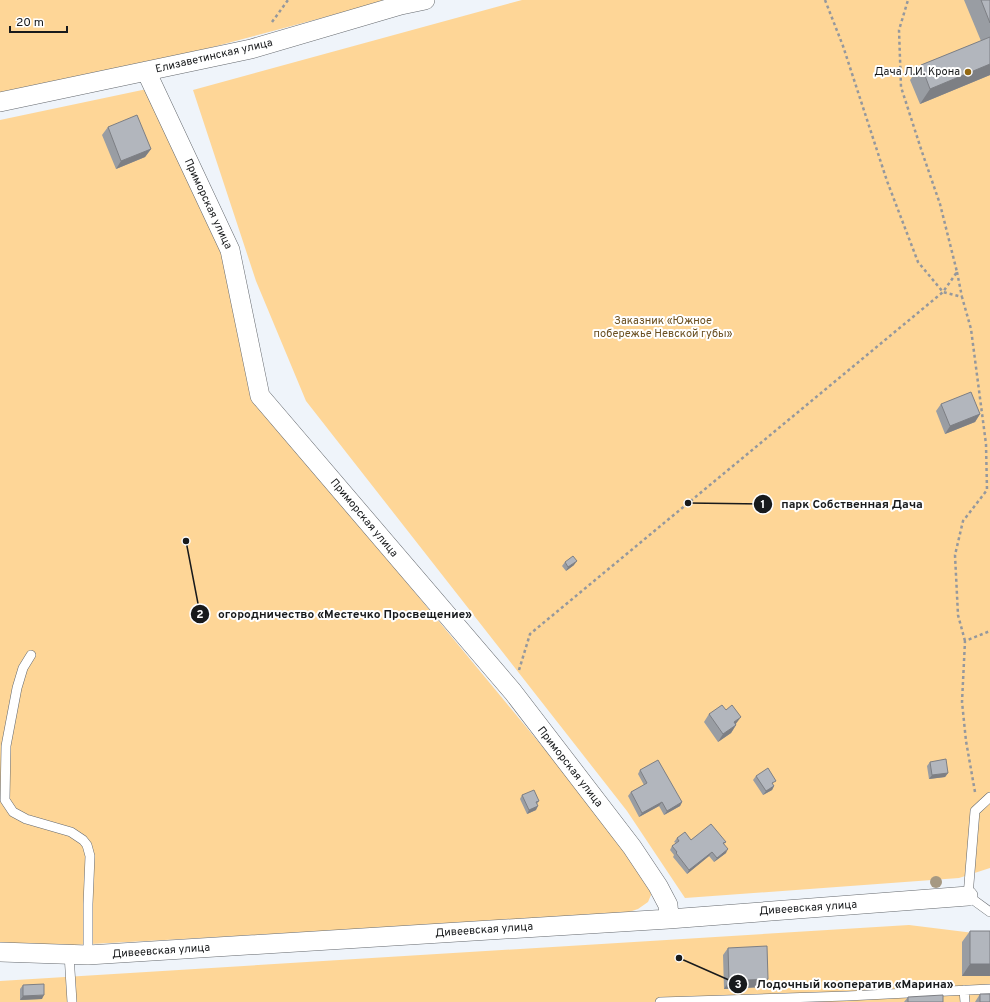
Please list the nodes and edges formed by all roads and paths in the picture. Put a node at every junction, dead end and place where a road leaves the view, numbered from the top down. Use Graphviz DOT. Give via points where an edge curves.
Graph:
graph roads {
  1 [pos="425,0"];
  2 [pos="825,0"];
  3 [pos="908,0"];
  4 [pos="146,71"];
  5 [pos="0,102"];
  6 [pos="957,272"];
  7 [pos="942,292"];
  8 [pos="962,297"];
  9 [pos="990,631"];
  10 [pos="965,641"];
  11 [pos="31,654"];
  12 [pos="513,692"];
  13 [pos="990,797"];
  14 [pos="975,798"];
  15 [pos="968,896"];
  16 [pos="990,912"];
  17 [pos="669,919"];
  18 [pos="0,952"];
  19 [pos="69,954"];
  20 [pos="88,955"];
  21 [pos="990,989"];
  22 [pos="964,990"];
  23 [pos="891,998"];
  24 [pos="819,999"];
  25 [pos="794,1000"];
  26 [pos="691,1001"];
  27 [pos="726,1001"];
  28 [pos="72,1002"];
  29 [pos="660,1002"];
  30 [pos="965,1002"];
  1 -- 4 [label="street, Елизаветинская улица" via="250,49"];
  2 -- 7 [label="path" via="843,46 887,181 918,262"];
  3 -- 6 [label="path" via="900,30 901,87 940,204"];
  4 -- 5 [label="street, Елизаветинская улица"];
  4 -- 12 [label="street, Приморская улица" via="230,250 260,396"];
  6 -- 7 [label="path"];
  6 -- 8 [label="path"];
  7 -- 8 [label="path"];
  7 -- 12 [label="path" via="530,634"];
  8 -- 10 [label="path" via="971,329 986,444 987,490 963,521 955,555 958,615"];
  9 -- 10 [label="path"];
  10 -- 14 [label="path" via="962,702"];
  11 -- 20 [label="lane" via="23,668 17,688 6,746 5,800 13,812 26,819 70,832 87,845 90,856"];
  12 -- 17 [label="street, Приморская улица" via="632,847 662,892 668,905"];
  13 -- 15 [label="lane" via="975,811"];
  15 -- 16 [label="lane"];
  15 -- 17 [label="street, Дивеевская улица"];
  17 -- 20 [label="street, Дивеевская улица"];
  18 -- 19 [label="street, Дивеевская улица"];
  19 -- 20 [label="street, Дивеевская улица"];
  19 -- 28 [label="lane"];
  21 -- 22 [label="lane"];
  22 -- 23 [label="lane"];
  22 -- 30 [label="lane"];
  23 -- 24 [label="lane"];
  24 -- 25 [label="lane"];
  25 -- 27 [label="lane"];
  26 -- 27 [label="lane"];
  26 -- 29 [label="lane"];
}
